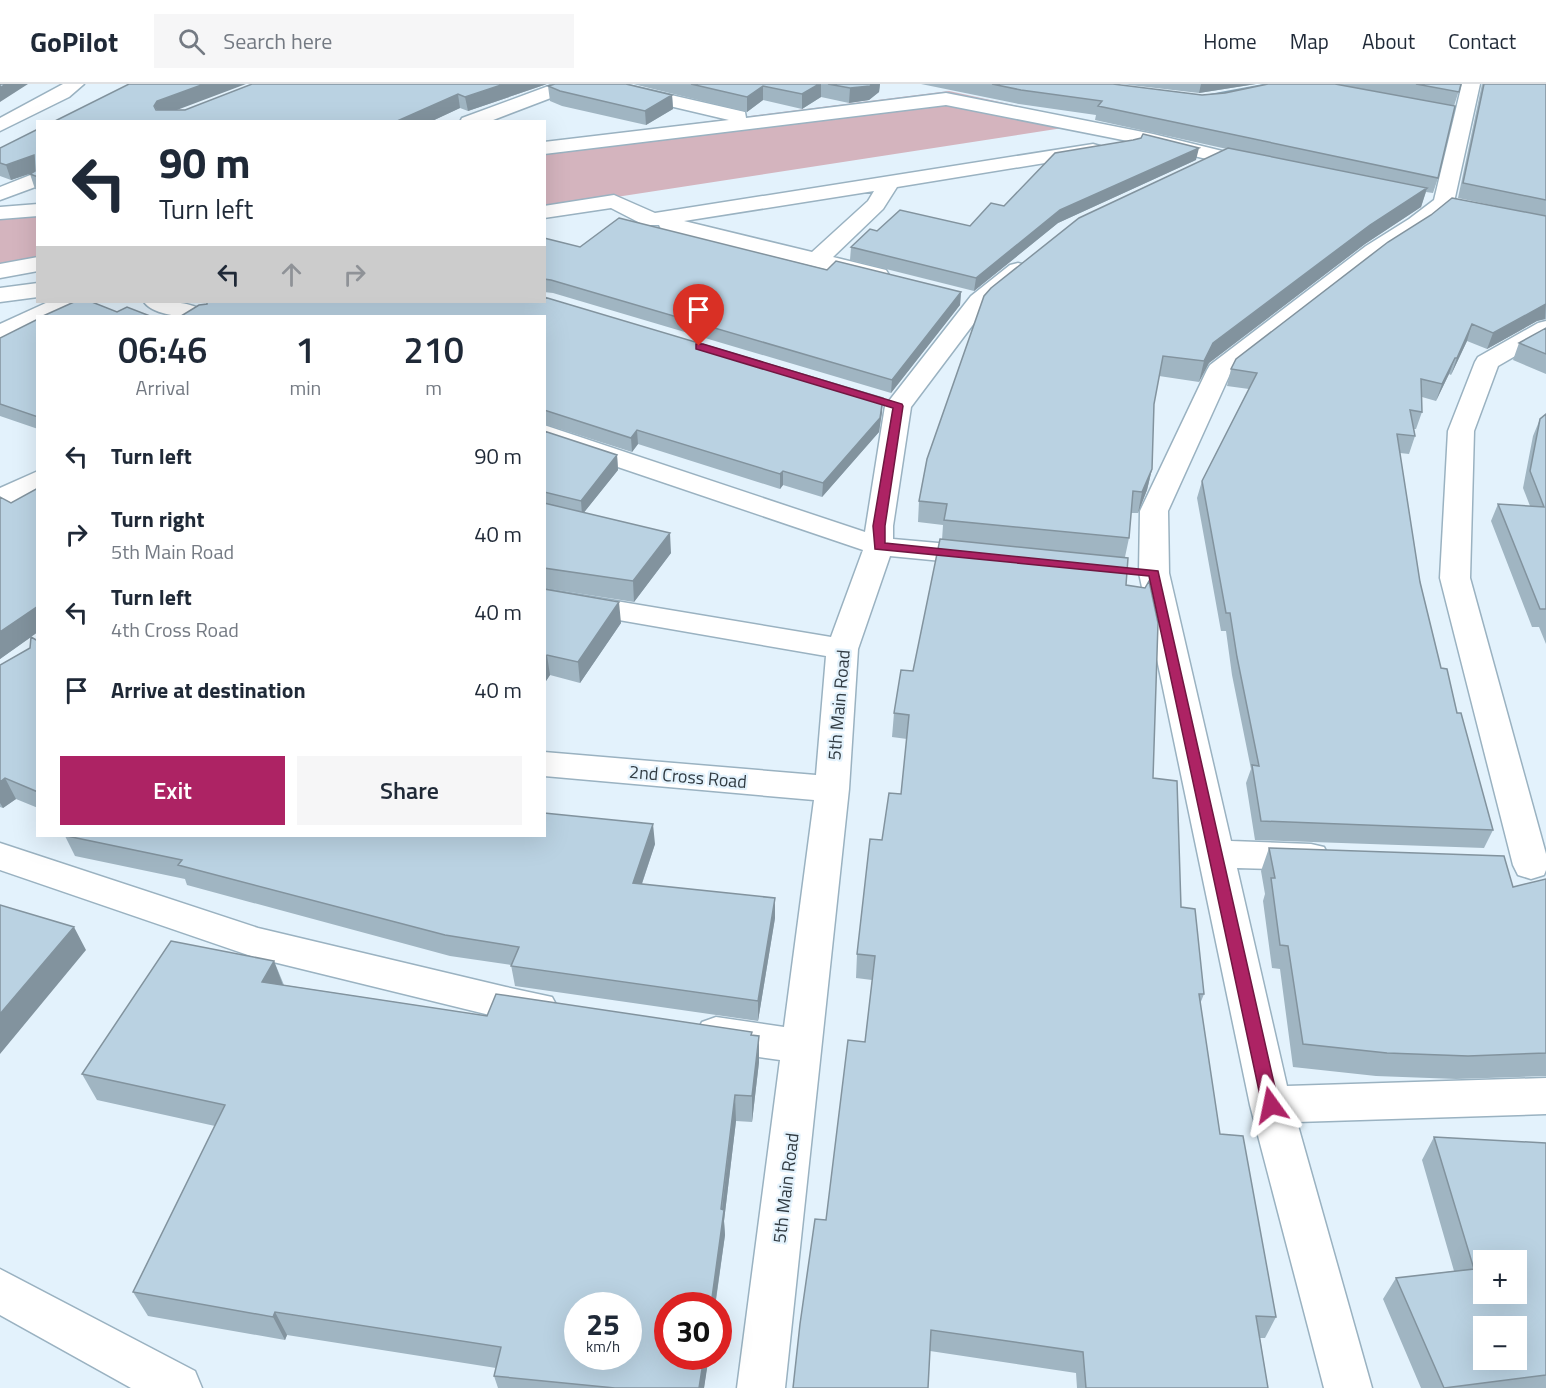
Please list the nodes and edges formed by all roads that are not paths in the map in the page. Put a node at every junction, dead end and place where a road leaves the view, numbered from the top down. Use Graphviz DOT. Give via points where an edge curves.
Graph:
graph roads {
  1 [pos="75,84"];
  2 [pos="571,84"];
  3 [pos="599,84"];
  4 [pos="1471,84"];
  5 [pos="892,88"];
  6 [pos="946,99"];
  7 [pos="1441,111"];
  8 [pos="1465,112"];
  9 [pos="474,120"];
  10 [pos="762,121"];
  11 [pos="0,125"];
  12 [pos="1153,140"];
  13 [pos="546,148"];
  14 [pos="1222,158"];
  15 [pos="1269,167"];
  16 [pos="1184,175"];
  17 [pos="36,179"];
  18 [pos="888,184"];
  19 [pos="0,194"];
  20 [pos="36,210"];
  21 [pos="546,212"];
  22 [pos="0,213"];
  23 [pos="652,220"];
  24 [pos="1041,251"];
  25 [pos="818,259"];
  26 [pos="19,268"];
  27 [pos="898,280"];
  28 [pos="36,290"];
  29 [pos="5,294"];
  30 [pos="63,303"];
  31 [pos="159,303"];
  32 [pos="38,315"];
  33 [pos="194,315"];
  34 [pos="36,316"];
  35 [pos="1546,328"];
  36 [pos="0,333"];
  37 [pos="546,434"];
  38 [pos="36,480"];
  39 [pos="0,499"];
  40 [pos="879,546"];
  41 [pos="1005,558"];
  42 [pos="546,598"];
  43 [pos="842,649"];
  44 [pos="546,764"];
  45 [pos="832,789"];
  46 [pos="1217,854"];
  47 [pos="0,856"];
  48 [pos="1345,858"];
  49 [pos="1496,863"];
  50 [pos="1538,863"];
  51 [pos="574,1013"];
  52 [pos="677,1029"];
  53 [pos="803,1047"];
  54 [pos="1546,1096"];
  55 [pos="1271,1105"];
  56 [pos="0,1291"];
  57 [pos="178,1388"];
  58 [pos="761,1388"];
  59 [pos="1348,1388"];
  1 -- 11 [label="street"];
  2 -- 9 [label="street"];
  3 -- 10 [label="street"];
  4 -- 8 [label="street"];
  5 -- 6 [label="street"];
  6 -- 10 [label="street"];
  6 -- 12 [label="street"];
  7 -- 8 [label="street"];
  8 -- 46 [label="street" via="1443,202 1219,370 1154,512 1143,572"];
  10 -- 13 [label="street"];
  12 -- 14 [label="street"];
  12 -- 18 [label="street"];
  14 -- 15 [label="street"];
  14 -- 16 [label="street"];
  17 -- 19 [label="street"];
  18 -- 23 [label="street"];
  18 -- 25 [label="street" via="876,205"];
  20 -- 22 [label="street"];
  21 -- 23 [label="street" via="614,201"];
  23 -- 25 [label="street"];
  24 -- 40 [label="street, 5th Main Road" via="967,298 887,403"];
  25 -- 27 [label="street"];
  26 -- 29 [label="street"];
  28 -- 29 [label="street"];
  30 -- 32 [label="street"];
  31 -- 33 [label="street"];
  34 -- 36 [label="street"];
  35 -- 50 [label="street" via="1487,362 1461,431 1455,578"];
  37 -- 40 [label="street"];
  38 -- 39 [label="street"];
  40 -- 41 [label="street"];
  40 -- 43 [label="street, 5th Main Road"];
  42 -- 43 [label="street"];
  43 -- 45 [label="street, 5th Main Road"];
  44 -- 45 [label="street, 2nd Cross Road"];
  45 -- 53 [label="street, 5th Main Road"];
  46 -- 48 [label="street"];
  46 -- 55 [label="street"];
  47 -- 51 [label="street" via="257,943 506,1003"];
  49 -- 50 [label="street"];
  52 -- 53 [label="street"];
  53 -- 58 [label="street, 5th Main Road"];
  54 -- 55 [label="street"];
  55 -- 59 [label="street"];
  56 -- 57 [label="street"];
}
